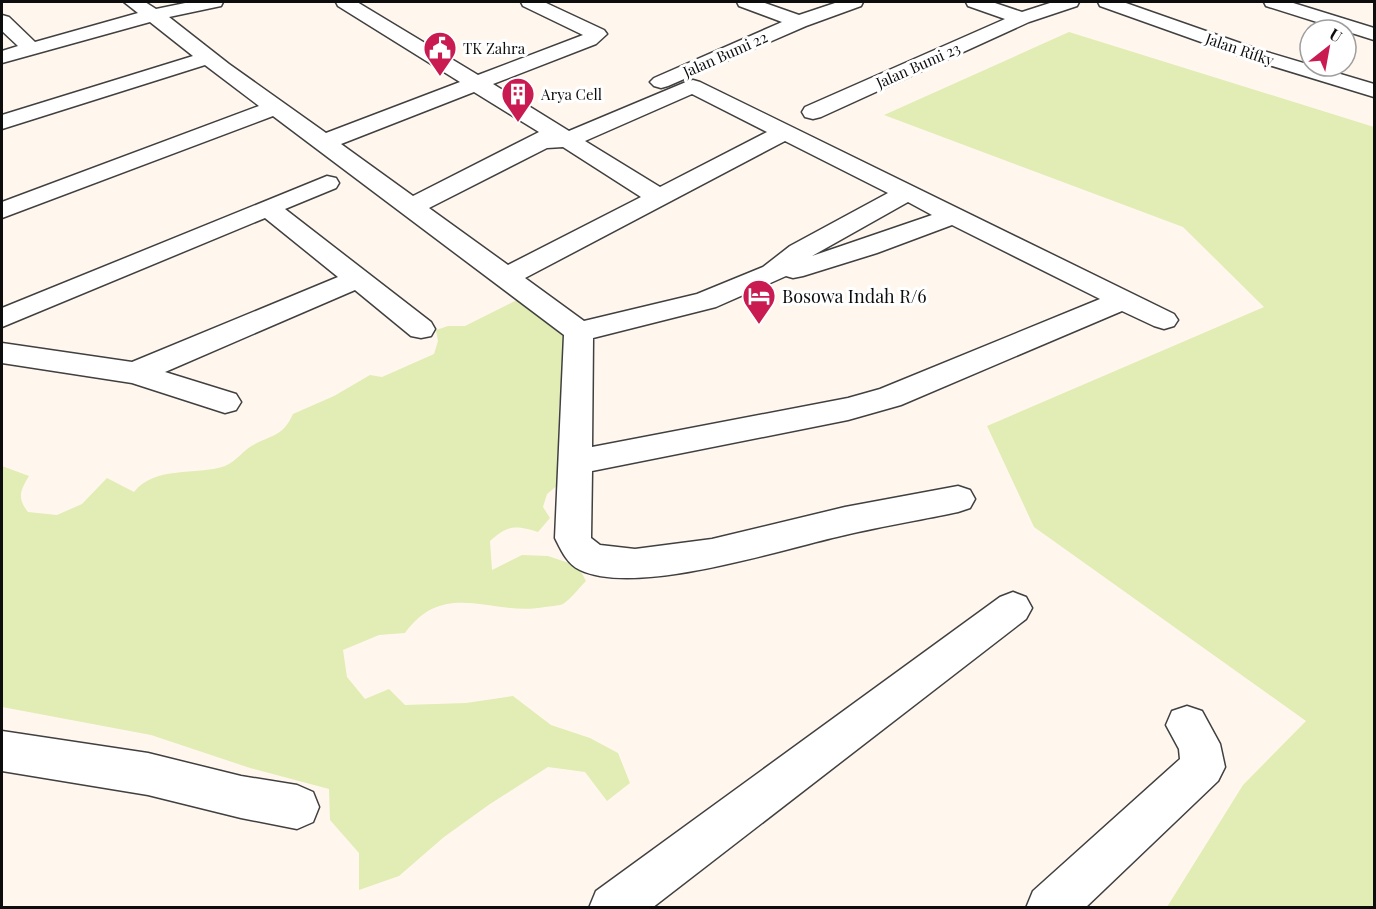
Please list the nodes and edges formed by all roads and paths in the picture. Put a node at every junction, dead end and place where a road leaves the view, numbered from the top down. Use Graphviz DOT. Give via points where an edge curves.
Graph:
graph roads {
  1 [pos="214,2"];
  2 [pos="345,2"];
  3 [pos="530,2"];
  4 [pos="746,2"];
  5 [pos="854,2"];
  6 [pos="975,2"];
  7 [pos="1070,2"];
  8 [pos="1107,2"];
  9 [pos="1273,2"];
  10 [pos="145,9"];
  11 [pos="1022,18"];
  12 [pos="2,21"];
  13 [pos="799,22"];
  14 [pos="1374,34"];
  15 [pos="25,42"];
  16 [pos="2,47"];
  17 [pos="2,57"];
  18 [pos="207,58"];
  19 [pos="480,84"];
  20 [pos="1374,91"];
  21 [pos="276,107"];
  22 [pos="595,108"];
  23 [pos="813,112"];
  24 [pos="2,122"];
  25 [pos="786,131"];
  26 [pos="556,137"];
  27 [pos="324,142"];
  28 [pos="327,183"];
  29 [pos="909,192"];
  30 [pos="659,197"];
  31 [pos="413,206"];
  32 [pos="268,208"];
  33 [pos="2,211"];
  34 [pos="954,215"];
  35 [pos="773,273"];
  36 [pos="506,277"];
  37 [pos="358,279"];
  38 [pos="1123,300"];
  39 [pos="2,318"];
  40 [pos="1164,320"];
  41 [pos="421,330"];
  42 [pos="579,332"];
  43 [pos="2,353"];
  44 [pos="135,373"];
  45 [pos="225,402"];
  46 [pos="575,462"];
  47 [pos="958,499"];
  48 [pos="1013,608"];
  49 [pos="1188,725"];
  50 [pos="2,751"];
  51 [pos="297,807"];
  52 [pos="613,908"];
  53 [pos="1050,908"];
  1 -- 10 [label="street"];
  2 -- 19 [label="street"];
  3 -- 19 [label="street" via="597,34"];
  4 -- 13 [label="street"];
  5 -- 13 [label="street, Jalan Bumi 22"];
  6 -- 11 [label="street"];
  7 -- 11 [label="street, Jalan Bumi 23"];
  8 -- 20 [label="street, Jalan Rifky" via="1253,54"];
  9 -- 14 [label="street"];
  10 -- 15 [label="street"];
  10 -- 17 [label="street"];
  10 -- 18 [label="street"];
  11 -- 23 [label="street, Jalan Bumi 23"];
  12 -- 15 [label="street"];
  13 -- 22 [label="street, Jalan Bumi 22"];
  15 -- 16 [label="street"];
  18 -- 21 [label="street"];
  18 -- 24 [label="street"];
  19 -- 26 [label="street"];
  19 -- 27 [label="street"];
  21 -- 27 [label="street"];
  21 -- 33 [label="street"];
  25 -- 26 [label="street" via="693,86"];
  25 -- 29 [label="street"];
  25 -- 30 [label="street"];
  26 -- 30 [label="street"];
  26 -- 31 [label="street"];
  27 -- 31 [label="street"];
  28 -- 32 [label="street"];
  29 -- 34 [label="street"];
  29 -- 35 [label="street" via="799,252"];
  30 -- 36 [label="street"];
  31 -- 36 [label="street"];
  32 -- 37 [label="street"];
  32 -- 39 [label="street"];
  34 -- 35 [label="street" via="809,267"];
  34 -- 38 [label="street"];
  35 -- 42 [label="street" via="706,301"];
  36 -- 42 [label="street"];
  37 -- 41 [label="street"];
  37 -- 44 [label="street"];
  38 -- 40 [label="street"];
  38 -- 46 [label="street" via="890,397 848,409"];
  42 -- 46 [label="street"];
  43 -- 44 [label="street"];
  44 -- 45 [label="street"];
  46 -- 47 [label="street" via="573,538 578,548 591,559 635,564 712,553"];
  48 -- 52 [label="street"];
  49 -- 53 [label="street" via="1203,766"];
  50 -- 51 [label="street" via="148,774"];
}
